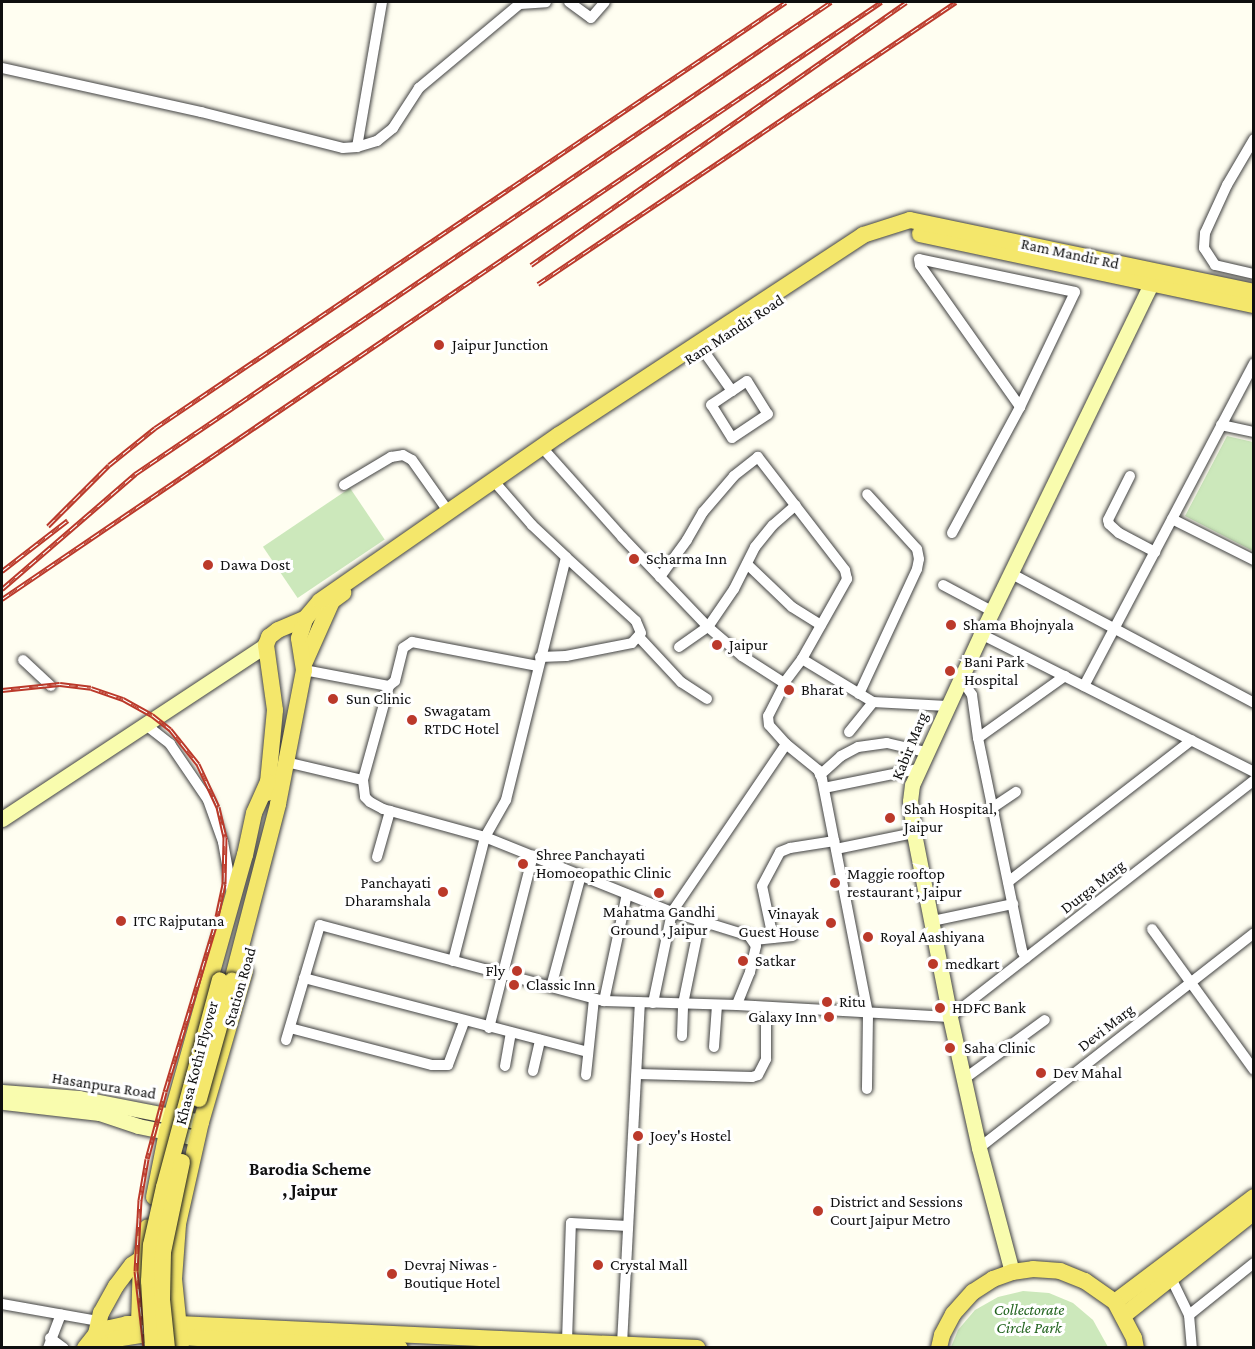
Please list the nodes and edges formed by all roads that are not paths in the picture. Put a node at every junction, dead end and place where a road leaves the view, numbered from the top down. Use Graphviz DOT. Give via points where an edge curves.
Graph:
graph roads {
  1 [pos="382,2"];
  2 [pos="546,2"];
  3 [pos="569,2"];
  4 [pos="605,2"];
  5 [pos="521,3"];
  6 [pos="2,68"];
  7 [pos="1254,139"];
  8 [pos="357,147"];
  9 [pos="863,235"];
  10 [pos="1061,259"];
  11 [pos="1254,274"];
  12 [pos="1154,278"];
  13 [pos="1055,286"];
  14 [pos="1254,292"];
  15 [pos="1254,305"];
  16 [pos="704,350"];
  17 [pos="1254,363"];
  18 [pos="732,391"];
  19 [pos="1020,407"];
  20 [pos="1221,425"];
  21 [pos="1254,432"];
  22 [pos="547,453"];
  23 [pos="1130,476"];
  24 [pos="344,485"];
  25 [pos="499,487"];
  26 [pos="867,494"];
  27 [pos="796,505"];
  28 [pos="448,511"];
  29 [pos="1172,519"];
  30 [pos="952,532"];
  31 [pos="1155,552"];
  32 [pos="566,557"];
  33 [pos="1254,560"];
  34 [pos="747,564"];
  35 [pos="1010,573"];
  36 [pos="660,577"];
  37 [pos="943,585"];
  38 [pos="992,611"];
  39 [pos="306,618"];
  40 [pos="821,625"];
  41 [pos="708,627"];
  42 [pos="1114,629"];
  43 [pos="981,634"];
  44 [pos="639,637"];
  45 [pos="679,647"];
  46 [pos="266,653"];
  47 [pos="802,659"];
  48 [pos="23,660"];
  49 [pos="539,661"];
  50 [pos="303,662"];
  51 [pos="1065,676"];
  52 [pos="786,681"];
  53 [pos="958,681"];
  54 [pos="51,686"];
  55 [pos="389,686"];
  56 [pos="1084,686"];
  57 [pos="859,694"];
  58 [pos="706,699"];
  59 [pos="873,702"];
  60 [pos="1254,703"];
  61 [pos="947,706"];
  62 [pos="146,725"];
  63 [pos="849,732"];
  64 [pos="978,738"];
  65 [pos="1192,740"];
  66 [pos="786,744"];
  67 [pos="925,752"];
  68 [pos="286,762"];
  69 [pos="918,768"];
  70 [pos="1254,772"];
  71 [pos="820,775"];
  72 [pos="363,780"];
  73 [pos="1254,780"];
  74 [pos="275,783"];
  75 [pos="824,788"];
  76 [pos="1016,792"];
  77 [pos="272,803"];
  78 [pos="993,808"];
  79 [pos="390,811"];
  80 [pos="2,819"];
  81 [pos="914,833"];
  82 [pos="485,837"];
  83 [pos="835,845"];
  84 [pos="533,856"];
  85 [pos="377,857"];
  86 [pos="581,875"];
  87 [pos="1008,882"];
  88 [pos="627,894"];
  89 [pos="233,898"];
  90 [pos="1013,904"];
  91 [pos="672,912"];
  92 [pos="700,921"];
  93 [pos="932,921"];
  94 [pos="1152,929"];
  95 [pos="1254,933"];
  96 [pos="793,936"];
  97 [pos="773,938"];
  98 [pos="754,940"];
  99 [pos="1026,958"];
  100 [pos="453,961"];
  101 [pos="504,974"];
  102 [pos="304,978"];
  103 [pos="1190,981"];
  104 [pos="551,987"];
  105 [pos="599,1000"];
  106 [pos="640,1002"];
  107 [pos="653,1003"];
  108 [pos="683,1004"];
  109 [pos="717,1005"];
  110 [pos="737,1005"];
  111 [pos="766,1007"];
  112 [pos="868,1014"];
  113 [pos="950,1017"];
  114 [pos="1045,1020"];
  115 [pos="464,1022"];
  116 [pos="290,1028"];
  117 [pos="489,1028"];
  118 [pos="511,1033"];
  119 [pos="682,1036"];
  120 [pos="286,1040"];
  121 [pos="540,1040"];
  122 [pos="714,1047"];
  123 [pos="588,1052"];
  124 [pos="505,1066"];
  125 [pos="1254,1070"];
  126 [pos="533,1071"];
  127 [pos="637,1074"];
  128 [pos="586,1075"];
  129 [pos="964,1079"];
  130 [pos="867,1089"];
  131 [pos="2,1092"];
  132 [pos="2,1102"];
  133 [pos="169,1124"];
  134 [pos="198,1130"];
  135 [pos="979,1148"];
  136 [pos="1254,1197"];
  137 [pos="1254,1212"];
  138 [pos="628,1226"];
  139 [pos="141,1259"];
  140 [pos="1254,1263"];
  141 [pos="1012,1272"];
  142 [pos="1171,1278"];
  143 [pos="2,1304"];
  144 [pos="1119,1309"];
  145 [pos="61,1314"];
  146 [pos="953,1314"];
  147 [pos="1188,1315"];
  148 [pos="99,1334"];
  149 [pos="140,1336"];
  150 [pos="177,1339"];
  151 [pos="567,1341"];
  152 [pos="49,1343"];
  153 [pos="228,1343"];
  154 [pos="622,1344"];
  155 [pos="314,1346"];
  156 [pos="64,1347"];
  157 [pos="85,1347"];
  158 [pos="153,1347"];
  159 [pos="400,1347"];
  160 [pos="697,1347"];
  161 [pos="924,1347"];
  162 [pos="939,1347"];
  163 [pos="1136,1347"];
  164 [pos="1192,1347"];
  1 -- 8 [label="street"];
  2 -- 5 [label="street"];
  3 -- 4 [label="street" via="591,18"];
  5 -- 8 [label="street" via="419,88 393,128 377,141"];
  6 -- 8 [label="street" via="343,148"];
  7 -- 11 [label="street" via="1218,204 1204,248 1215,265"];
  9 -- 10 [label="main road, Ram Mandir Rd" via="910,220"];
  9 -- 28 [label="main road, Ram Mandir Road"];
  10 -- 12 [label="main road, Ram Mandir Rd"];
  10 -- 13 [label="street"];
  10 -- 16 [label="main road, Ram Mandir Road" via="909,231 885,235"];
  12 -- 14 [label="main road, Ram Mandir Rd"];
  12 -- 15 [label="main road"];
  12 -- 35 [label="street, Kabir Marg"];
  13 -- 19 [label="street" via="1073,290 1075,295"];
  13 -- 19 [label="street" via="918,260"];
  16 -- 18 [label="street"];
  16 -- 22 [label="main road, Ram Mandir Road"];
  17 -- 20 [label="street"];
  18 -- 18 [label="street" via="747,381 768,414 732,438 711,405"];
  19 -- 30 [label="street"];
  20 -- 21 [label="street"];
  20 -- 29 [label="street"];
  22 -- 25 [label="main road, Ram Mandir Road"];
  22 -- 36 [label="street"];
  23 -- 31 [label="street" via="1109,524"];
  24 -- 28 [label="street" via="391,457 403,455 412,460"];
  25 -- 32 [label="street"];
  25 -- 50 [label="main road, Ram Mandir Road" via="332,602"];
  26 -- 57 [label="street" via="917,549 919,559"];
  27 -- 34 [label="street" via="773,525"];
  27 -- 36 [label="street" via="758,457 734,476 704,512"];
  27 -- 40 [label="street" via="846,570 847,579"];
  28 -- 39 [label="main road, Ram Mandir Road" via="321,601"];
  29 -- 31 [label="street"];
  29 -- 33 [label="street"];
  31 -- 42 [label="street"];
  32 -- 44 [label="street" via="636,621 641,629"];
  32 -- 49 [label="street"];
  34 -- 40 [label="street" via="792,607"];
  34 -- 41 [label="street"];
  35 -- 38 [label="street, Kabir Marg"];
  35 -- 42 [label="street"];
  36 -- 41 [label="street"];
  37 -- 38 [label="street"];
  38 -- 43 [label="street, Kabir Marg"];
  39 -- 46 [label="main road" via="269,637"];
  39 -- 50 [label="main road" via="299,638"];
  40 -- 47 [label="street"];
  41 -- 45 [label="street"];
  41 -- 52 [label="street" via="742,656"];
  42 -- 56 [label="street"];
  42 -- 60 [label="street"];
  43 -- 51 [label="street"];
  43 -- 53 [label="street, Kabir Marg"];
  44 -- 49 [label="street" via="632,643"];
  44 -- 58 [label="street" via="681,682"];
  46 -- 62 [label="street"];
  46 -- 74 [label="main road, Station Road" via="275,710"];
  47 -- 52 [label="street"];
  47 -- 57 [label="street"];
  48 -- 54 [label="street"];
  49 -- 55 [label="street" via="412,642 404,648 395,681"];
  49 -- 82 [label="street" via="506,800"];
  50 -- 55 [label="street"];
  50 -- 68 [label="main road, Station Road"];
  51 -- 56 [label="street"];
  51 -- 64 [label="street"];
  52 -- 66 [label="street" via="768,716 772,731"];
  53 -- 61 [label="street, Kabir Marg"];
  53 -- 64 [label="street" via="972,695"];
  55 -- 72 [label="street"];
  56 -- 65 [label="street"];
  57 -- 59 [label="street"];
  59 -- 61 [label="street"];
  59 -- 63 [label="street"];
  61 -- 67 [label="street, Kabir Marg"];
  62 -- 80 [label="street"];
  62 -- 89 [label="street" via="170,744 208,800 223,842"];
  64 -- 78 [label="street"];
  65 -- 70 [label="street"];
  65 -- 87 [label="street"];
  66 -- 71 [label="street"];
  66 -- 91 [label="street"];
  67 -- 69 [label="street, Kabir Marg"];
  67 -- 71 [label="street" via="887,743 858,747"];
  68 -- 72 [label="street"];
  68 -- 74 [label="main road, Station Road"];
  69 -- 75 [label="street"];
  69 -- 81 [label="street, Kabir Marg" via="910,801"];
  71 -- 75 [label="street"];
  72 -- 79 [label="street" via="365,797"];
  73 -- 99 [label="street, Durga Marg"];
  74 -- 77 [label="main road, Khasa Kothi Flyover"];
  74 -- 89 [label="main road" via="254,813"];
  74 -- 134 [label="main road, Station Road" via="286,808 276,864"];
  75 -- 83 [label="street"];
  76 -- 78 [label="street"];
  77 -- 150 [label="main road, Khasa Kothi Flyover, bridge" via="263,869 167,1223 162,1300"];
  77 -- 158 [label="main road, Khasa Kothi Flyover, bridge" via="258,842 151,1245"];
  78 -- 87 [label="street"];
  79 -- 82 [label="street"];
  79 -- 85 [label="street"];
  81 -- 83 [label="street"];
  81 -- 93 [label="street, Kabir Marg"];
  82 -- 84 [label="street"];
  82 -- 100 [label="street"];
  83 -- 97 [label="street" via="780,852 762,886"];
  83 -- 112 [label="street"];
  84 -- 86 [label="street"];
  84 -- 101 [label="street"];
  86 -- 88 [label="street"];
  86 -- 104 [label="street"];
  87 -- 90 [label="street"];
  88 -- 91 [label="street"];
  88 -- 105 [label="street"];
  89 -- 133 [label="main road"];
  90 -- 93 [label="street"];
  90 -- 99 [label="street"];
  91 -- 92 [label="street"];
  91 -- 107 [label="street"];
  92 -- 98 [label="street"];
  92 -- 108 [label="street"];
  93 -- 113 [label="street, Kabir Marg"];
  94 -- 103 [label="street"];
  95 -- 103 [label="street, Devi Marg"];
  96 -- 97 [label="street"];
  97 -- 98 [label="street"];
  98 -- 110 [label="street" via="750,972"];
  99 -- 113 [label="street, Durga Marg"];
  100 -- 101 [label="street"];
  100 -- 102 [label="street" via="320,925"];
  101 -- 104 [label="street"];
  101 -- 117 [label="street"];
  102 -- 115 [label="street"];
  102 -- 116 [label="street"];
  103 -- 125 [label="street"];
  103 -- 135 [label="street, Devi Marg"];
  104 -- 105 [label="street"];
  105 -- 106 [label="street"];
  105 -- 123 [label="street"];
  106 -- 107 [label="street"];
  106 -- 127 [label="street"];
  107 -- 108 [label="street"];
  108 -- 109 [label="street"];
  108 -- 119 [label="street"];
  109 -- 110 [label="street"];
  109 -- 122 [label="street"];
  110 -- 111 [label="street"];
  111 -- 112 [label="street"];
  111 -- 127 [label="street" via="766,1059 758,1074"];
  112 -- 113 [label="street"];
  112 -- 130 [label="street"];
  113 -- 129 [label="street, Kabir Marg"];
  114 -- 129 [label="street"];
  115 -- 116 [label="street" via="448,1065 432,1065"];
  115 -- 117 [label="street"];
  116 -- 120 [label="street"];
  117 -- 118 [label="street"];
  118 -- 121 [label="street"];
  118 -- 124 [label="street"];
  121 -- 123 [label="street"];
  121 -- 126 [label="street"];
  123 -- 128 [label="street"];
  127 -- 138 [label="street"];
  129 -- 135 [label="street, Kabir Marg"];
  131 -- 133 [label="street, Hasanpura Road" via="79,1098"];
  132 -- 133 [label="street, Hasanpura Road"];
  133 -- 134 [label="street"];
  133 -- 139 [label="main road"];
  134 -- 150 [label="main road, Station Road" via="178,1224 174,1280"];
  135 -- 141 [label="street, Kabir Marg"];
  136 -- 144 [label="main road"];
  137 -- 142 [label="main road"];
  138 -- 151 [label="street" via="571,1223"];
  138 -- 154 [label="street"];
  139 -- 148 [label="main road" via="116,1286"];
  139 -- 149 [label="main road"];
  140 -- 147 [label="street"];
  141 -- 144 [label="main road" via="1060,1271 1085,1281"];
  141 -- 146 [label="main road" via="973,1292"];
  142 -- 144 [label="main road"];
  142 -- 147 [label="street"];
  143 -- 145 [label="street"];
  144 -- 163 [label="main road"];
  145 -- 148 [label="street"];
  145 -- 152 [label="street"];
  146 -- 161 [label="main road"];
  146 -- 162 [label="main road"];
  147 -- 164 [label="street"];
  148 -- 149 [label="main road" via="115,1339"];
  148 -- 157 [label="main road"];
  149 -- 150 [label="main road"];
  150 -- 151 [label="main road"];
  150 -- 153 [label="main road"];
  151 -- 154 [label="main road"];
  152 -- 156 [label="street"];
  153 -- 155 [label="main road"];
  154 -- 160 [label="main road"];
  155 -- 159 [label="main road"];
}
